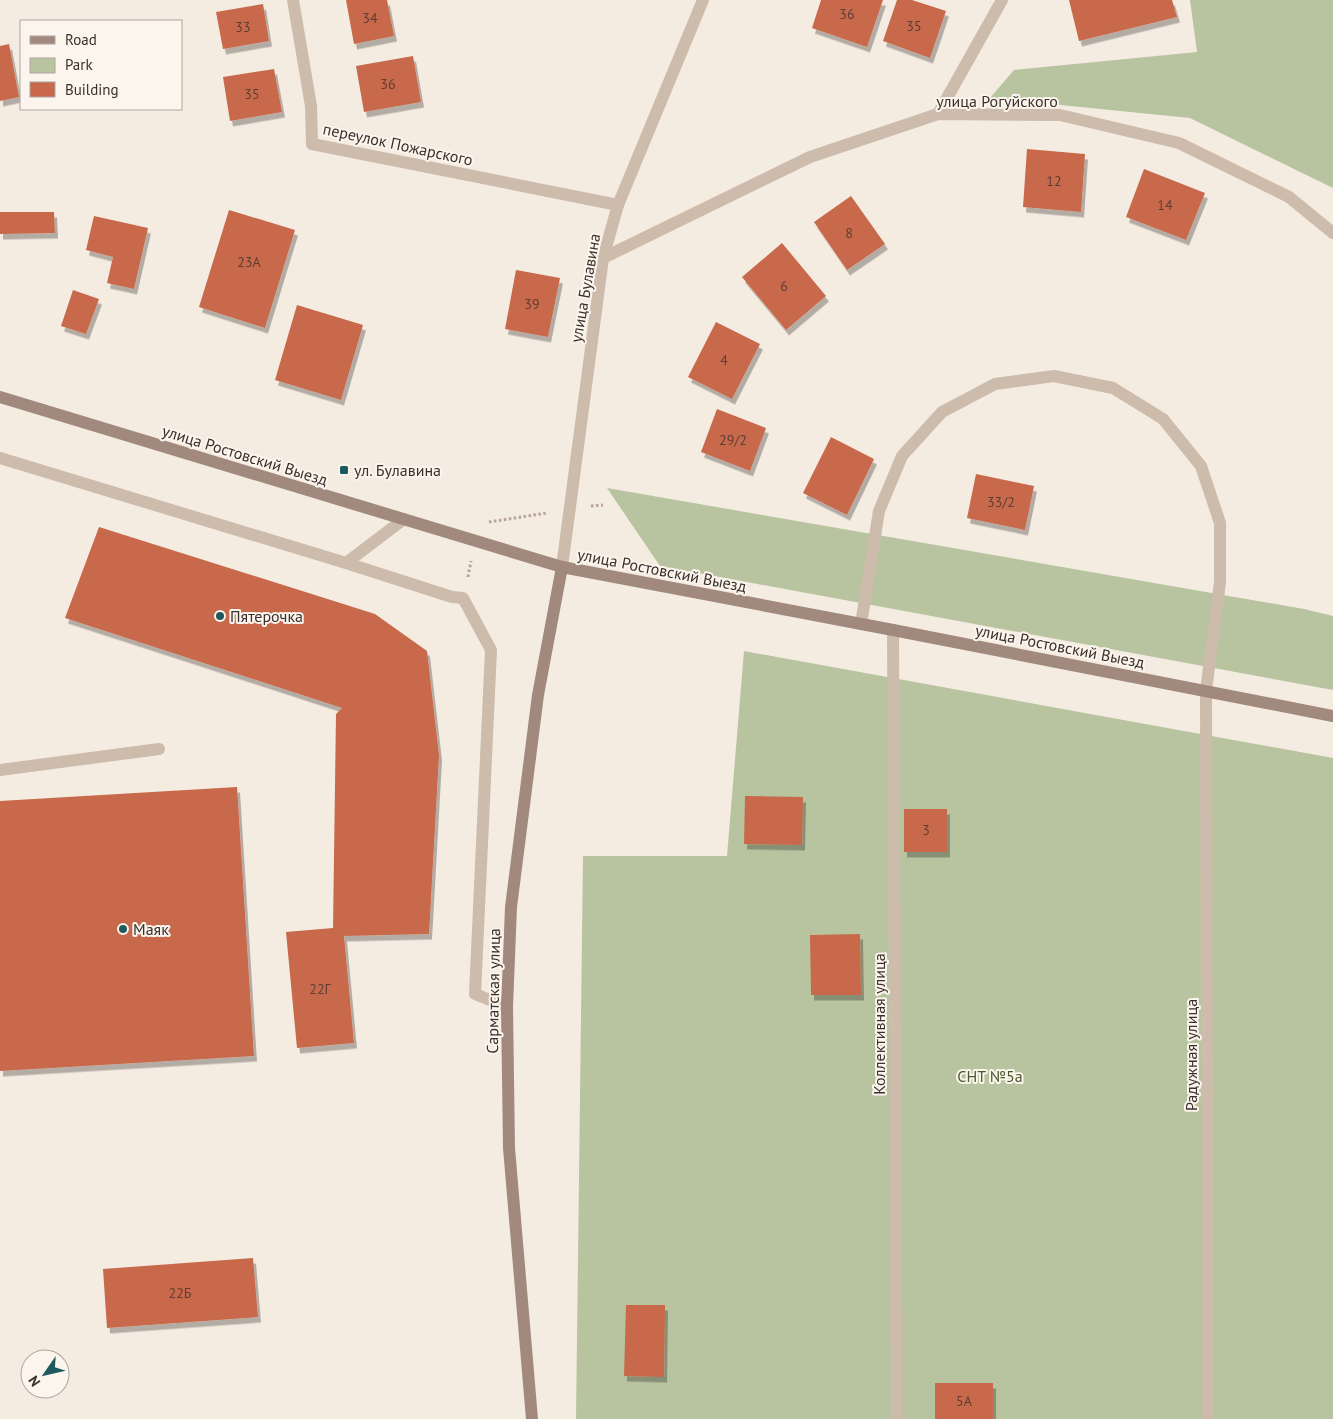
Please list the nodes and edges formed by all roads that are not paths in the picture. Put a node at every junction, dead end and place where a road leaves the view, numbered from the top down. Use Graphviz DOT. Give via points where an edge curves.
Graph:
graph roads {
  1 [pos="293,0"];
  2 [pos="703,0"];
  3 [pos="1002,0"];
  4 [pos="938,114"];
  5 [pos="618,205"];
  6 [pos="1333,233"];
  7 [pos="603,258"];
  8 [pos="0,397"];
  9 [pos="0,458"];
  10 [pos="404,519"];
  11 [pos="346,563"];
  12 [pos="562,567"];
  13 [pos="861,624"];
  14 [pos="893,630"];
  15 [pos="1206,692"];
  16 [pos="1333,716"];
  17 [pos="159,749"];
  18 [pos="0,770"];
  19 [pos="507,1007"];
  20 [pos="532,1419"];
  21 [pos="897,1419"];
  22 [pos="1208,1419"];
  1 -- 5 [label="street, переулок Пожарского" via="312,106 312,144"];
  2 -- 5 [label="street, улица Булавина"];
  3 -- 4 [label="street"];
  4 -- 6 [label="street, улица Рогуйского" via="1060,115 1179,143 1289,197"];
  4 -- 7 [label="street, улица Рогуйского" via="810,157"];
  5 -- 7 [label="street, улица Булавина"];
  7 -- 12 [label="street, улица Булавина"];
  8 -- 10 [label="main road, улица Ростовский Выезд"];
  9 -- 11 [label="street"];
  10 -- 11 [label="street"];
  10 -- 12 [label="main road, улица Ростовский Выезд"];
  11 -- 19 [label="street" via="463,598 491,650 475,994"];
  12 -- 13 [label="main road, улица Ростовский Выезд"];
  12 -- 19 [label="main road, Сарматская улица" via="538,695 511,907"];
  13 -- 14 [label="main road, улица Ростовский Выезд"];
  13 -- 15 [label="street, Радужная улица" via="879,511 902,456 942,412 994,384 1054,376 1113,388 1163,419 1201,466 1220,523 1220,582"];
  14 -- 15 [label="main road, улица Ростовский Выезд"];
  14 -- 21 [label="street, Коллективная улица"];
  15 -- 16 [label="main road, улица Ростовский Выезд"];
  15 -- 22 [label="street, Радужная улица"];
  17 -- 18 [label="street"];
  19 -- 20 [label="main road, Сарматская улица" via="509,1148"];
}
